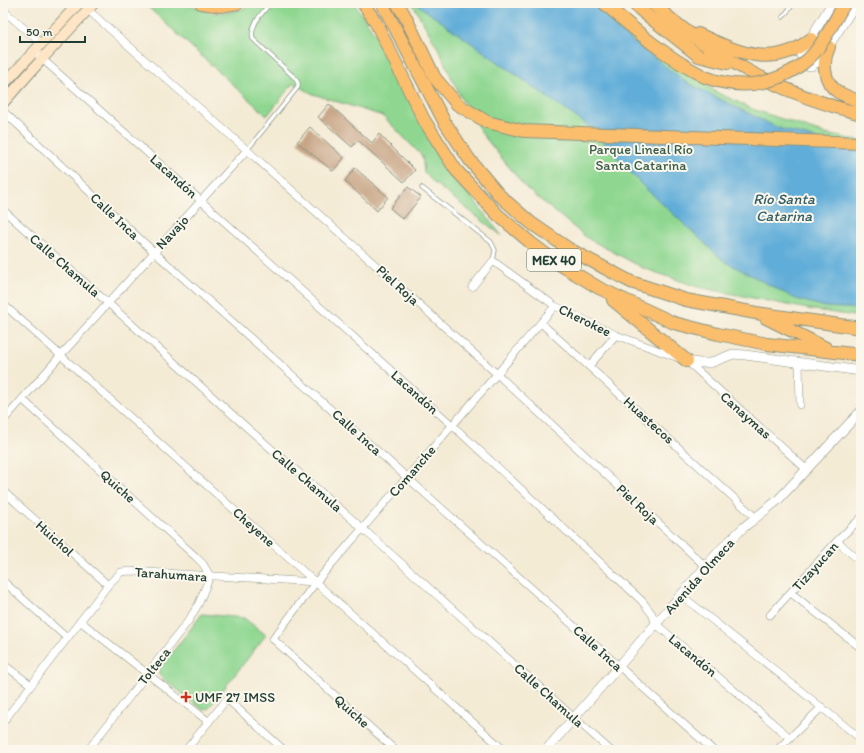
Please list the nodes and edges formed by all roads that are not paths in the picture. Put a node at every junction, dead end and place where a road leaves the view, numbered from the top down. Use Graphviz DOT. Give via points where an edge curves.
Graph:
graph roads {
  1 [pos="201,3"];
  2 [pos="238,3"];
  3 [pos="270,3"];
  4 [pos="363,3"];
  5 [pos="382,3"];
  6 [pos="397,3"];
  7 [pos="604,3"];
  8 [pos="634,3"];
  9 [pos="652,3"];
  10 [pos="794,3"];
  11 [pos="832,3"];
  12 [pos="87,5"];
  13 [pos="854,5"];
  14 [pos="3,10"];
  15 [pos="783,17"];
  16 [pos="681,27"];
  17 [pos="811,39"];
  18 [pos="42,44"];
  19 [pos="829,47"];
  20 [pos="38,55"];
  21 [pos="737,66"];
  22 [pos="3,85"];
  23 [pos="861,102"];
  24 [pos="3,103"];
  25 [pos="3,111"];
  26 [pos="861,114"];
  27 [pos="861,143"];
  28 [pos="247,150"];
  29 [pos="422,188"];
  30 [pos="201,200"];
  31 [pos="3,210"];
  32 [pos="154,252"];
  33 [pos="493,261"];
  34 [pos="472,287"];
  35 [pos="599,288"];
  36 [pos="108,303"];
  37 [pos="3,304"];
  38 [pos="556,306"];
  39 [pos="756,313"];
  40 [pos="541,322"];
  41 [pos="861,328"];
  42 [pos="616,335"];
  43 [pos="835,352"];
  44 [pos="61,355"];
  45 [pos="861,356"];
  46 [pos="686,361"];
  47 [pos="800,362"];
  48 [pos="590,366"];
  49 [pos="861,371"];
  50 [pos="497,374"];
  51 [pos="22,399"];
  52 [pos="800,405"];
  53 [pos="861,411"];
  54 [pos="3,421"];
  55 [pos="452,425"];
  56 [pos="806,469"];
  57 [pos="407,477"];
  58 [pos="3,491"];
  59 [pos="756,518"];
  60 [pos="861,518"];
  61 [pos="362,528"];
  62 [pos="837,541"];
  63 [pos="861,562"];
  64 [pos="705,566"];
  65 [pos="210,576"];
  66 [pos="3,581"];
  67 [pos="316,582"];
  68 [pos="108,585"];
  69 [pos="791,593"];
  70 [pos="681,595"];
  71 [pos="770,615"];
  72 [pos="80,621"];
  73 [pos="656,624"];
  74 [pos="67,638"];
  75 [pos="273,639"];
  76 [pos="861,648"];
  77 [pos="3,664"];
  78 [pos="619,666"];
  79 [pos="148,674"];
  80 [pos="31,685"];
  81 [pos="822,707"];
  82 [pos="574,719"];
  83 [pos="3,722"];
  84 [pos="209,722"];
  85 [pos="789,737"];
  86 [pos="861,739"];
  87 [pos="88,750"];
  88 [pos="186,750"];
  89 [pos="284,750"];
  90 [pos="395,750"];
  91 [pos="504,750"];
  92 [pos="546,750"];
  93 [pos="610,750"];
  94 [pos="713,750"];
  95 [pos="777,750"];
  1 -- 2 [label="highway" via="221,6"];
  3 -- 28 [label="lane, Navajo" via="251,33 253,39 295,78 298,87"];
  4 -- 35 [label="highway, MEX 40" via="375,21 424,120 456,170 498,215 531,243 559,264"];
  5 -- 39 [label="highway, MEX 40" via="444,121 469,159 499,195 531,223 569,249 631,282 686,300"];
  6 -- 27 [label="highway" via="436,78 458,104 487,122 524,131"];
  7 -- 13 [label="highway, bridge" via="647,40 688,68 705,77 739,85 767,82 796,69 809,59"];
  8 -- 21 [label="highway" via="699,56"];
  9 -- 16 [label="highway"];
  10 -- 15 [label="lane"];
  11 -- 17 [label="street"];
  12 -- 18 [label="main road"];
  12 -- 20 [label="main road"];
  12 -- 28 [label="street, Piel Roja"];
  13 -- 19 [label="street"];
  14 -- 18 [label="street"];
  16 -- 17 [label="highway" via="732,49 758,56 788,52"];
  16 -- 21 [label="highway"];
  17 -- 19 [label="street" via="801,54 801,60 805,65 814,65"];
  18 -- 20 [label="main road"];
  19 -- 23 [label="highway" via="825,64 828,82 838,92"];
  20 -- 22 [label="main road"];
  20 -- 24 [label="main road"];
  20 -- 30 [label="street, Lacandón"];
  21 -- 26 [label="highway" via="803,97"];
  25 -- 32 [label="street, Calle Inca"];
  28 -- 30 [label="street, Navajo"];
  28 -- 50 [label="street, Piel Roja"];
  29 -- 33 [label="lane" via="491,242 495,250"];
  30 -- 32 [label="street, Navajo"];
  30 -- 55 [label="street, Lacandón"];
  31 -- 36 [label="street, Calle Chamula"];
  32 -- 36 [label="street, Navajo"];
  32 -- 57 [label="street, Calle Inca"];
  33 -- 34 [label="street"];
  33 -- 38 [label="street, Cherokee"];
  35 -- 43 [label="highway, MEX 40" via="674,323 767,344"];
  35 -- 46 [label="highway"];
  36 -- 44 [label="street, Navajo"];
  36 -- 61 [label="street, Calle Chamula"];
  37 -- 44 [label="street, Cheyene"];
  38 -- 40 [label="street, Comanche"];
  38 -- 42 [label="street, Cherokee"];
  39 -- 41 [label="highway, MEX 40"];
  39 -- 43 [label="highway"];
  40 -- 48 [label="street, Huastecos"];
  40 -- 50 [label="street, Comanche"];
  42 -- 46 [label="street, Cherokee"];
  42 -- 48 [label="street"];
  43 -- 45 [label="highway, MEX 40"];
  44 -- 51 [label="street, Navajo"];
  44 -- 67 [label="street, Cheyene"];
  46 -- 47 [label="street" via="710,363 733,354"];
  46 -- 56 [label="street, Canaymas"];
  47 -- 49 [label="street"];
  47 -- 52 [label="street"];
  48 -- 59 [label="street, Huastecos"];
  50 -- 55 [label="street, Comanche"];
  50 -- 64 [label="street, Piel Roja"];
  51 -- 54 [label="street, Navajo"];
  51 -- 65 [label="street, Quiche" via="196,557"];
  53 -- 56 [label="street, Avenida Olmeca"];
  55 -- 57 [label="street, Comanche"];
  55 -- 73 [label="street, Lacandón" via="642,601 650,610"];
  56 -- 59 [label="street, Avenida Olmeca" via="778,500"];
  57 -- 61 [label="street, Comanche"];
  57 -- 78 [label="street, Calle Inca"];
  58 -- 68 [label="street, Huichol"];
  59 -- 64 [label="street, Avenida Olmeca"];
  60 -- 62 [label="street, Tizayucan"];
  61 -- 67 [label="street, Comanche"];
  61 -- 82 [label="street, Calle Chamula"];
  62 -- 63 [label="street"];
  62 -- 69 [label="street, Tizayucan"];
  64 -- 70 [label="street, Avenida Olmeca"];
  65 -- 67 [label="street, Tarahumara"];
  65 -- 68 [label="street, Tarahumara" via="130,571 121,572"];
  65 -- 79 [label="street, Tolteca" via="195,612"];
  66 -- 74 [label="street"];
  67 -- 75 [label="street, Comanche"];
  67 -- 91 [label="street, Cheyene"];
  68 -- 72 [label="street, Tarahumara"];
  69 -- 71 [label="street, Tizayucan"];
  69 -- 76 [label="street"];
  70 -- 73 [label="street, Avenida Olmeca"];
  70 -- 81 [label="street"];
  72 -- 74 [label="street, Tarahumara"];
  72 -- 79 [label="street"];
  73 -- 78 [label="street, Avenida Olmeca"];
  73 -- 85 [label="street, Lacandón"];
  74 -- 80 [label="street, Tarahumara"];
  75 -- 90 [label="street, Quiche"];
  77 -- 80 [label="street"];
  78 -- 82 [label="street, Avenida Olmeca"];
  78 -- 94 [label="street, Calle Inca"];
  79 -- 84 [label="street"];
  79 -- 87 [label="street, Tolteca"];
  80 -- 83 [label="street, Tarahumara"];
  81 -- 85 [label="street"];
  81 -- 86 [label="street"];
  82 -- 92 [label="street, Avenida Olmeca"];
  82 -- 93 [label="street, Calle Chamula"];
  84 -- 88 [label="street"];
  84 -- 89 [label="street" via="227,699"];
  85 -- 95 [label="street"];
}
